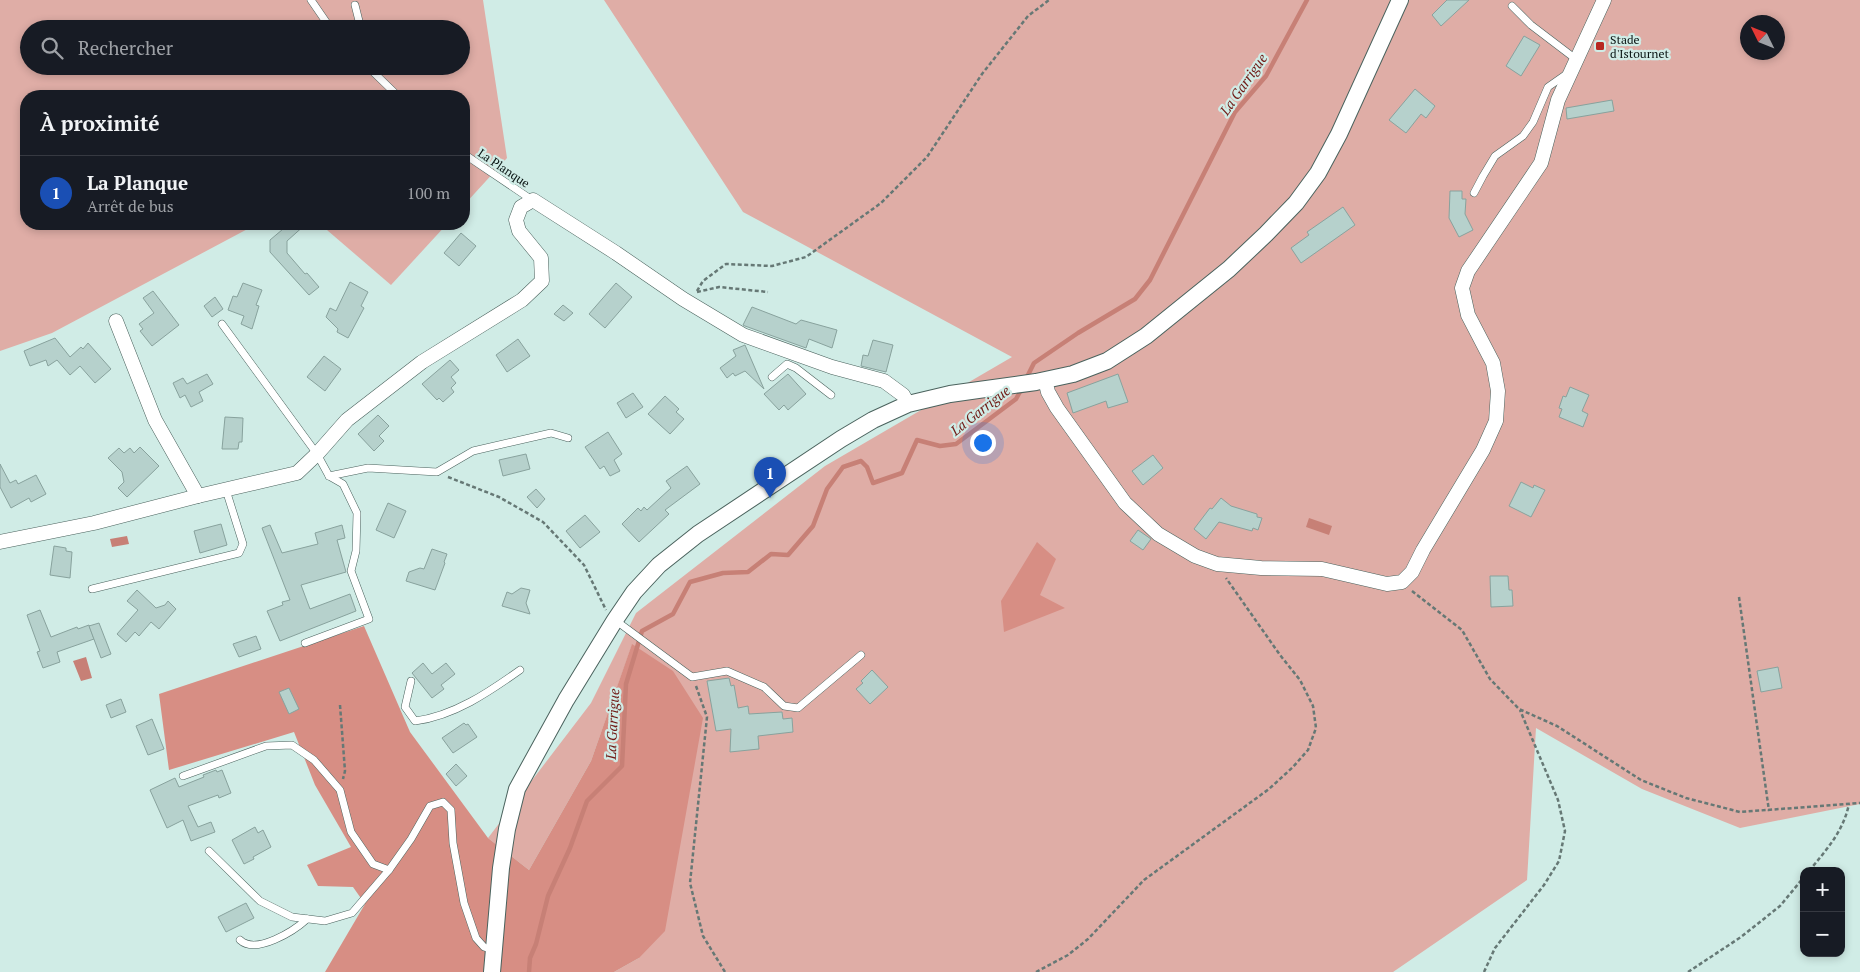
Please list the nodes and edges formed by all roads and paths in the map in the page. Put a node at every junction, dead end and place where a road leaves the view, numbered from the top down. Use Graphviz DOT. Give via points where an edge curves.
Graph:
graph roads {
  1 [pos="311,0"];
  2 [pos="1049,0"];
  3 [pos="1400,0"];
  4 [pos="1604,0"];
  5 [pos="355,5"];
  6 [pos="1512,6"];
  7 [pos="325,20"];
  8 [pos="359,20"];
  9 [pos="1574,65"];
  10 [pos="376,75"];
  11 [pos="392,90"];
  12 [pos="470,158"];
  13 [pos="1474,193"];
  14 [pos="532,200"];
  15 [pos="696,292"];
  16 [pos="768,292"];
  17 [pos="683,299"];
  18 [pos="116,321"];
  19 [pos="222,324"];
  20 [pos="772,377"];
  21 [pos="1040,381"];
  22 [pos="831,396"];
  23 [pos="908,404"];
  24 [pos="568,438"];
  25 [pos="317,454"];
  26 [pos="438,472"];
  27 [pos="329,476"];
  28 [pos="226,490"];
  29 [pos="198,496"];
  30 [pos="0,542"];
  31 [pos="1217,564"];
  32 [pos="1402,582"];
  33 [pos="92,589"];
  34 [pos="1739,597"];
  35 [pos="615,620"];
  36 [pos="304,643"];
  37 [pos="861,655"];
  38 [pos="520,670"];
  39 [pos="692,676"];
  40 [pos="410,680"];
  41 [pos="340,705"];
  42 [pos="1519,709"];
  43 [pos="183,776"];
  44 [pos="340,790"];
  45 [pos="1860,803"];
  46 [pos="1849,804"];
  47 [pos="1770,811"];
  48 [pos="209,851"];
  49 [pos="1812,867"];
  50 [pos="389,870"];
  51 [pos="1800,882"];
  52 [pos="307,919"];
  53 [pos="240,940"];
  54 [pos="494,950"];
  55 [pos="492,972"];
  56 [pos="725,972"];
  57 [pos="1036,972"];
  58 [pos="1484,972"];
  59 [pos="1688,972"];
  1 -- 7 [label="lane"];
  2 -- 15 [label="path" via="1028,16 982,74 928,157 881,203 806,257 772,266 726,264 703,281"];
  3 -- 21 [label="street" via="1343,126 1318,173 1296,203 1229,269 1146,336 1107,361"];
  4 -- 9 [label="street"];
  5 -- 8 [label="lane"];
  6 -- 9 [label="lane"];
  9 -- 13 [label="lane" via="1548,87 1523,136 1495,156"];
  9 -- 32 [label="street" via="1558,100 1541,163 1468,270 1462,288 1468,314 1493,363 1498,391 1496,421 1483,450 1412,572"];
  10 -- 11 [label="lane"];
  12 -- 14 [label="lane, La Planque"];
  14 -- 17 [label="street"];
  14 -- 25 [label="street" via="521,207 516,220 519,231 540,258 542,281 522,300 422,362 347,420"];
  15 -- 16 [label="path" via="720,287"];
  15 -- 17 [label="path"];
  17 -- 23 [label="street" via="743,335 884,382 903,395"];
  18 -- 29 [label="street" via="155,420"];
  19 -- 25 [label="lane"];
  20 -- 22 [label="lane" via="787,364"];
  21 -- 23 [label="street" via="950,394"];
  21 -- 31 [label="street" via="1125,503 1158,534 1195,556"];
  23 -- 35 [label="street" via="841,439 698,534 660,565 634,592"];
  24 -- 26 [label="lane" via="551,433 474,451"];
  25 -- 27 [label="lane"];
  25 -- 28 [label="street" via="297,473"];
  26 -- 27 [label="lane" via="368,468"];
  26 -- 35 [label="path" via="499,497 543,522 584,565 605,609"];
  27 -- 36 [label="lane" via="342,484 356,513 356,551 351,571 369,619"];
  28 -- 29 [label="street"];
  28 -- 33 [label="lane" via="243,544 239,553"];
  29 -- 30 [label="street" via="94,523"];
  31 -- 32 [label="street" via="1322,569 1387,584"];
  31 -- 57 [label="path" via="1309,697 1316,728 1308,750 1269,789 1144,880 1088,939 1068,955"];
  32 -- 42 [label="path" via="1462,630 1490,679"];
  34 -- 47 [label="path"];
  35 -- 39 [label="lane"];
  35 -- 54 [label="street" via="517,789 500,868"];
  37 -- 39 [label="lane" via="798,708 784,706 764,687 727,671"];
  38 -- 40 [label="lane" via="483,696 431,719 415,721 405,707"];
  39 -- 56 [label="path" via="707,717 690,883 703,936"];
  41 -- 44 [label="path" via="346,771"];
  42 -- 47 [label="path" via="1557,726 1641,780 1686,798 1740,812"];
  42 -- 58 [label="path" via="1558,800 1565,831 1559,861 1495,948"];
  43 -- 44 [label="lane" via="266,746 292,745 314,760"];
  44 -- 50 [label="lane" via="351,832 373,864"];
  45 -- 46 [label="path"];
  46 -- 47 [label="path"];
  46 -- 49 [label="path" via="1845,821"];
  48 -- 52 [label="lane" via="260,901 292,917"];
  50 -- 52 [label="lane" via="352,913 325,921"];
  50 -- 54 [label="lane" via="430,806 443,802 451,810 453,843 464,903 476,938 484,948"];
  51 -- 59 [label="path" via="1780,906 1757,925"];
  52 -- 53 [label="lane" via="296,929 275,939 255,945 244,944"];
  54 -- 55 [label="street"];
}
